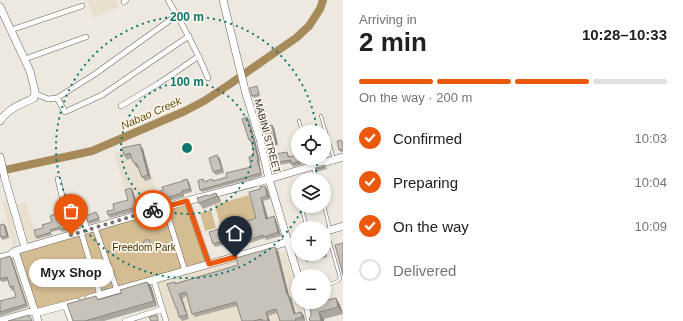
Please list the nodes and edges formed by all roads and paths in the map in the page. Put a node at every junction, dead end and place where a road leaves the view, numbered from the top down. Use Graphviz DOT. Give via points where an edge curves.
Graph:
graph roads {
  1 [pos="168,0"];
  2 [pos="223,0"];
  3 [pos="82,6"];
  4 [pos="0,7"];
  5 [pos="177,15"];
  6 [pos="11,30"];
  7 [pos="189,36"];
  8 [pos="86,37"];
  9 [pos="199,56"];
  10 [pos="25,59"];
  11 [pos="208,78"];
  12 [pos="37,94"];
  13 [pos="57,98"];
  14 [pos="121,106"];
  15 [pos="321,116"];
  16 [pos="0,121"];
  17 [pos="299,121"];
  18 [pos="300,125"];
  19 [pos="0,157"];
  20 [pos="343,157"];
  21 [pos="334,160"];
  22 [pos="313,166"];
  23 [pos="315,173"];
  24 [pos="58,179"];
  25 [pos="269,179"];
  26 [pos="187,201"];
  27 [pos="80,204"];
  28 [pos="165,207"];
  29 [pos="343,226"];
  30 [pos="95,228"];
  31 [pos="331,230"];
  32 [pos="84,231"];
  33 [pos="71,235"];
  34 [pos="291,241"];
  35 [pos="288,242"];
  36 [pos="331,245"];
  37 [pos="25,248"];
  38 [pos="15,251"];
  39 [pos="0,258"];
  40 [pos="209,264"];
  41 [pos="296,269"];
  42 [pos="185,271"];
  43 [pos="154,281"];
  44 [pos="331,284"];
  45 [pos="117,290"];
  46 [pos="100,295"];
  47 [pos="65,305"];
  48 [pos="163,309"];
  49 [pos="308,309"];
  50 [pos="37,315"];
  51 [pos="134,320"];
  52 [pos="0,321"];
  53 [pos="15,321"];
  54 [pos="71,321"];
  55 [pos="125,321"];
  56 [pos="166,321"];
  57 [pos="311,321"];
  1 -- 5 [label="street"];
  2 -- 25 [label="main road, MABINI STREET"];
  3 -- 6 [label="street"];
  4 -- 6 [label="main road"];
  5 -- 7 [label="street"];
  5 -- 13 [label="street"];
  6 -- 10 [label="main road"];
  7 -- 9 [label="street"];
  7 -- 13 [label="street" via="102,95 65,112"];
  8 -- 10 [label="street"];
  9 -- 11 [label="street"];
  9 -- 14 [label="street"];
  10 -- 12 [label="main road"];
  12 -- 13 [label="street" via="48,99"];
  12 -- 16 [label="main road" via="3,115"];
  15 -- 21 [label="lane"];
  17 -- 18 [label="lane"];
  19 -- 37 [label="main road"];
  20 -- 21 [label="main road"];
  21 -- 22 [label="main road"];
  22 -- 23 [label="lane"];
  22 -- 25 [label="main road"];
  24 -- 33 [label="street"];
  25 -- 26 [label="main road"];
  25 -- 35 [label="main road, MABINI STREET"];
  26 -- 28 [label="main road"];
  26 -- 40 [label="street"];
  27 -- 32 [label="street"];
  28 -- 30 [label="main road"];
  28 -- 42 [label="street"];
  29 -- 31 [label="main road"];
  30 -- 32 [label="main road"];
  30 -- 45 [label="street"];
  32 -- 33 [label="main road"];
  32 -- 46 [label="street"];
  33 -- 37 [label="main road"];
  34 -- 35 [label="main road"];
  35 -- 40 [label="main road"];
  35 -- 41 [label="main road, MABINI STREET"];
  36 -- 44 [label="lane" via="340,278"];
  37 -- 38 [label="main road"];
  38 -- 39 [label="main road"];
  38 -- 50 [label="main road"];
  40 -- 42 [label="main road"];
  42 -- 45 [label="main road"];
  43 -- 48 [label="street"];
  45 -- 46 [label="main road"];
  46 -- 47 [label="main road"];
  47 -- 50 [label="main road"];
  47 -- 54 [label="street"];
  48 -- 51 [label="street"];
  48 -- 56 [label="street"];
  49 -- 57 [label="main road"];
  50 -- 52 [label="main road"];
  50 -- 53 [label="main road"];
  51 -- 55 [label="street"];
}
